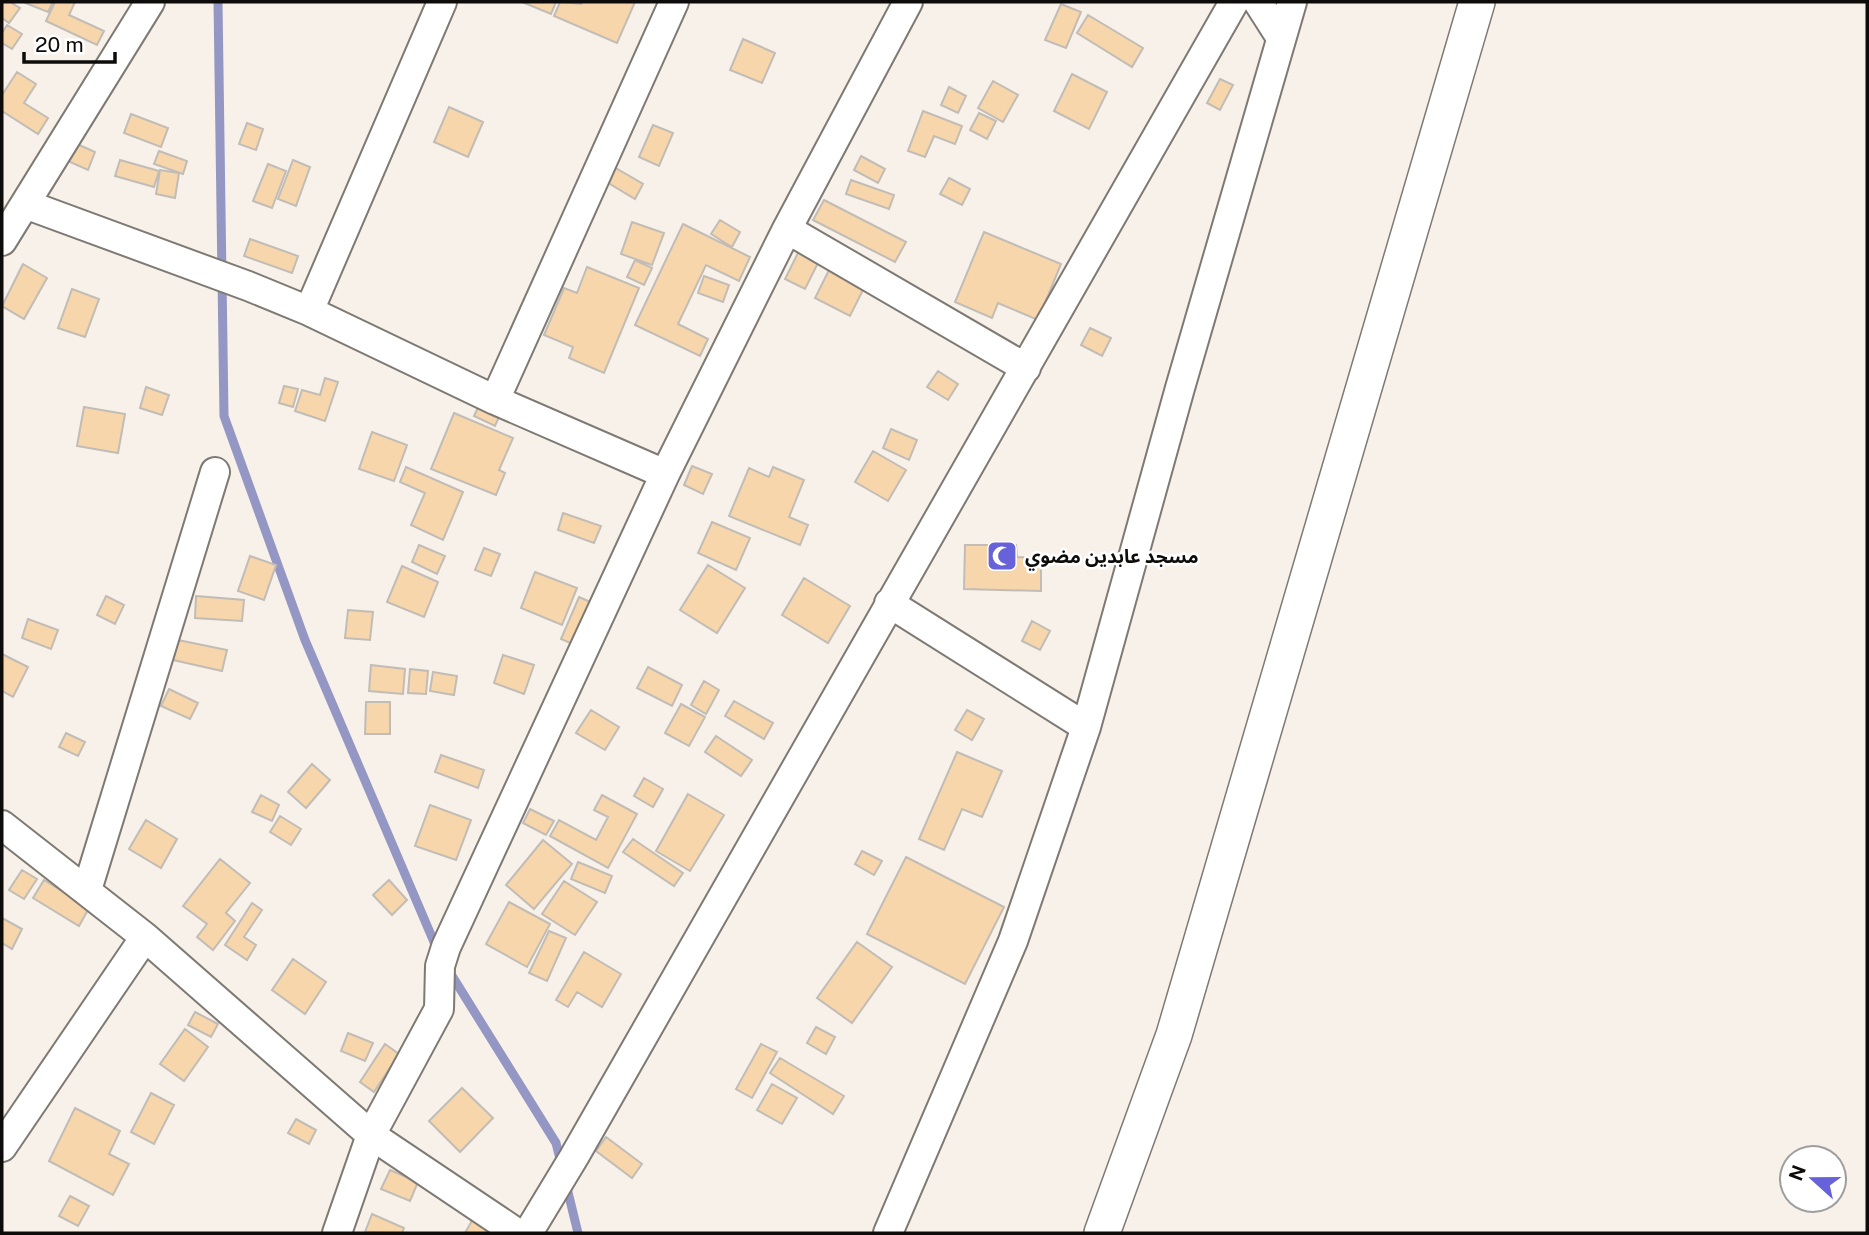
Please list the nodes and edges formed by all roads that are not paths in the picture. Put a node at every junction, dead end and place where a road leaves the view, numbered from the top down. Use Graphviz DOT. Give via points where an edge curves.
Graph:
graph roads {
  1 [pos="150,2"];
  2 [pos="442,2"];
  3 [pos="674,2"];
  4 [pos="908,2"];
  5 [pos="1234,2"];
  6 [pos="1258,2"];
  7 [pos="1292,2"];
  8 [pos="1477,2"];
  9 [pos="1281,38"];
  10 [pos="25,204"];
  11 [pos="787,229"];
  12 [pos="2,241"];
  13 [pos="309,311"];
  14 [pos="1026,368"];
  15 [pos="495,400"];
  16 [pos="215,472"];
  17 [pos="665,474"];
  18 [pos="889,603"];
  19 [pos="1086,727"];
  20 [pos="2,825"];
  21 [pos="87,890"];
  22 [pos="145,937"];
  23 [pos="370,1135"];
  24 [pos="2,1147"];
  25 [pos="337,1233"];
  26 [pos="517,1233"];
  27 [pos="528,1233"];
  28 [pos="888,1233"];
  29 [pos="1102,1233"];
  1 -- 10 [label="street"];
  2 -- 13 [label="street"];
  3 -- 15 [label="street"];
  4 -- 11 [label="street"];
  5 -- 14 [label="street"];
  6 -- 9 [label="street"];
  7 -- 9 [label="street"];
  8 -- 29 [label="street" via="1174,1035"];
  9 -- 19 [label="street"];
  10 -- 12 [label="street"];
  10 -- 13 [label="street"];
  11 -- 14 [label="street"];
  11 -- 17 [label="street"];
  13 -- 15 [label="street"];
  14 -- 18 [label="street"];
  15 -- 17 [label="street"];
  16 -- 21 [label="street"];
  17 -- 23 [label="street" via="446,947 440,966 439,1009"];
  18 -- 19 [label="street"];
  18 -- 27 [label="street"];
  19 -- 28 [label="street" via="1013,941"];
  20 -- 21 [label="street"];
  21 -- 22 [label="street"];
  22 -- 23 [label="street"];
  22 -- 24 [label="street"];
  23 -- 25 [label="street"];
  23 -- 26 [label="street"];
}
